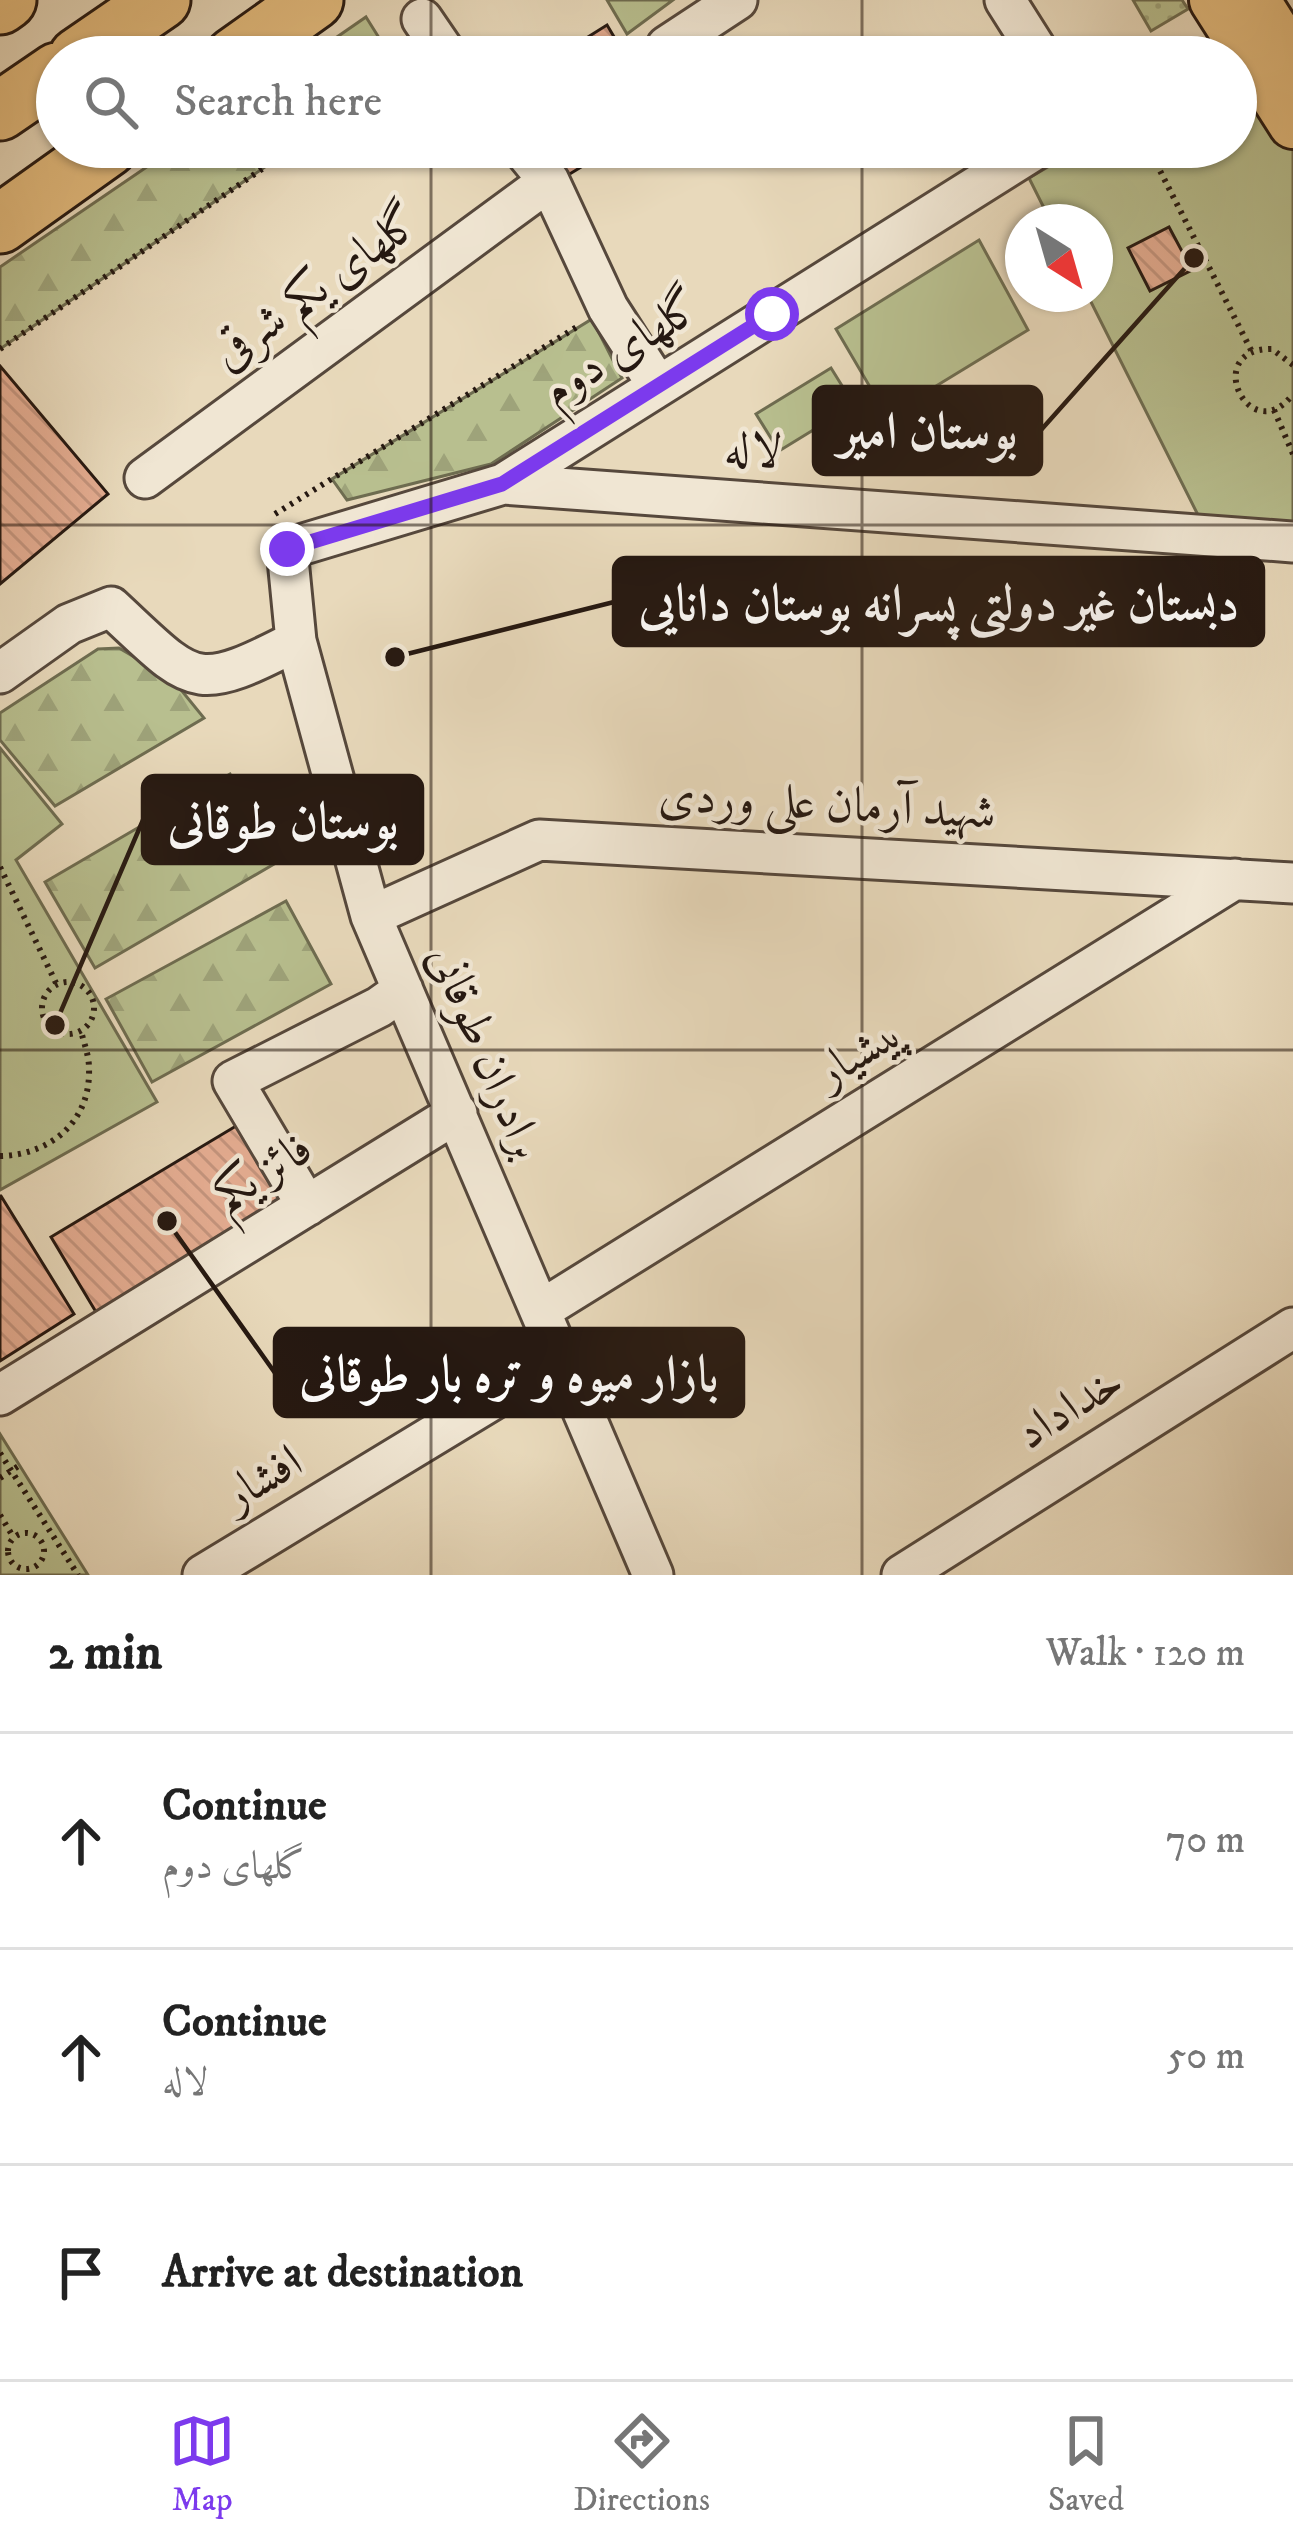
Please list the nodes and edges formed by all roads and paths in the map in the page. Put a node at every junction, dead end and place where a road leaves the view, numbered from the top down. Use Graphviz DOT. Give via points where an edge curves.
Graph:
graph roads {
  1 [pos="160,0"];
  2 [pos="314,0"];
  3 [pos="737,0"];
  4 [pos="1005,0"];
  5 [pos="1214,0"];
  6 [pos="1255,0"];
  7 [pos="422,19"];
  8 [pos="108,36"];
  9 [pos="263,36"];
  10 [pos="434,36"];
  11 [pos="682,36"];
  12 [pos="1028,36"];
  13 [pos="1237,36"];
  14 [pos="1293,60"];
  15 [pos="1257,67"];
  16 [pos="36,86"];
  17 [pos="0,111"];
  18 [pos="1293,124"];
  19 [pos="79,168"];
  20 [pos="263,168"];
  21 [pos="538,168"];
  22 [pos="1006,168"];
  23 [pos="1159,168"];
  24 [pos="549,181"];
  25 [pos="0,224"];
  26 [pos="608,308"];
  27 [pos="0,349"];
  28 [pos="1252,352"];
  29 [pos="1293,365"];
  30 [pos="658,386"];
  31 [pos="1293,394"];
  32 [pos="1274,410"];
  33 [pos="1293,454"];
  34 [pos="145,478"];
  35 [pos="502,484"];
  36 [pos="1293,542"];
  37 [pos="287,549"];
  38 [pos="296,641"];
  39 [pos="0,673"];
  40 [pos="0,867"];
  41 [pos="1235,879"];
  42 [pos="1293,883"];
  43 [pos="371,916"];
  44 [pos="57,984"];
  45 [pos="403,990"];
  46 [pos="81,1031"];
  47 [pos="457,1113"];
  48 [pos="0,1156"];
  49 [pos="307,1206"];
  50 [pos="541,1310"];
  51 [pos="1293,1328"];
  52 [pos="561,1358"];
  53 [pos="0,1395"];
  54 [pos="0,1453"];
  55 [pos="16,1468"];
  56 [pos="0,1478"];
  57 [pos="0,1515"];
  58 [pos="60,1537"];
  59 [pos="14,1538"];
  60 [pos="43,1546"];
  61 [pos="14,1564"];
  62 [pos="0,1571"];
  63 [pos="38,1571"];
  64 [pos="78,1575"];
  65 [pos="203,1575"];
  66 [pos="653,1575"];
  67 [pos="902,1575"];
  1 -- 8 [label="highway"];
  2 -- 9 [label="highway"];
  3 -- 11 [label="street"];
  4 -- 12 [label="street"];
  5 -- 13 [label="main road"];
  6 -- 14 [label="main road"];
  7 -- 10 [label="street"];
  15 -- 18 [label="main road"];
  16 -- 17 [label="highway"];
  19 -- 25 [label="highway"];
  20 -- 27 [label="path"];
  21 -- 24 [label="street"];
  22 -- 30 [label="street, گلهای دوم"];
  23 -- 28 [label="path"];
  24 -- 26 [label="street"];
  24 -- 34 [label="street, گلهای یکم شرقی"];
  26 -- 30 [label="street"];
  26 -- 37 [label="path" via="270,517"];
  28 -- 29 [label="path" via="1272,349"];
  28 -- 32 [label="path" via="1238,366 1235,386 1254,408"];
  30 -- 35 [label="street, گلهای دوم"];
  31 -- 32 [label="path"];
  32 -- 33 [label="path"];
  35 -- 36 [label="street, لاله"];
  35 -- 37 [label="street, لاله"];
  37 -- 38 [label="street, برادران طوقانی"];
  38 -- 39 [label="street" via="214,678 182,671 112,607 69,625"];
  38 -- 43 [label="street, برادران طوقانی"];
  40 -- 44 [label="path"];
  41 -- 42 [label="street, شهید آرمان علی وردی"];
  41 -- 43 [label="street, شهید آرمان علی وردی" via="539,840"];
  41 -- 50 [label="street, پیشیار"];
  43 -- 45 [label="street, برادران طوقانی"];
  44 -- 46 [label="path" via="74,982 94,1000 93,1018"];
  44 -- 46 [label="path" via="42,1004 45,1021 64,1034"];
  45 -- 47 [label="street, برادران طوقانی"];
  45 -- 49 [label="street" via="233,1081"];
  46 -- 48 [label="path" via="90,1067 80,1113 53,1144"];
  47 -- 49 [label="street, فائز یکم"];
  47 -- 50 [label="street, برادران طوقانی"];
  49 -- 53 [label="street, فائز یکم"];
  50 -- 52 [label="street, برادران طوقانی"];
  51 -- 67 [label="street, خداداد"];
  52 -- 65 [label="street, افشار"];
  52 -- 66 [label="street, برادران طوقانی"];
  54 -- 55 [label="path"];
  55 -- 56 [label="path"];
  55 -- 58 [label="path"];
  57 -- 59 [label="path"];
  58 -- 60 [label="path"];
  58 -- 64 [label="path"];
  59 -- 60 [label="path" via="31,1534"];
  59 -- 61 [label="path"];
  60 -- 63 [label="path"];
  61 -- 62 [label="path"];
  61 -- 63 [label="path"];
}
